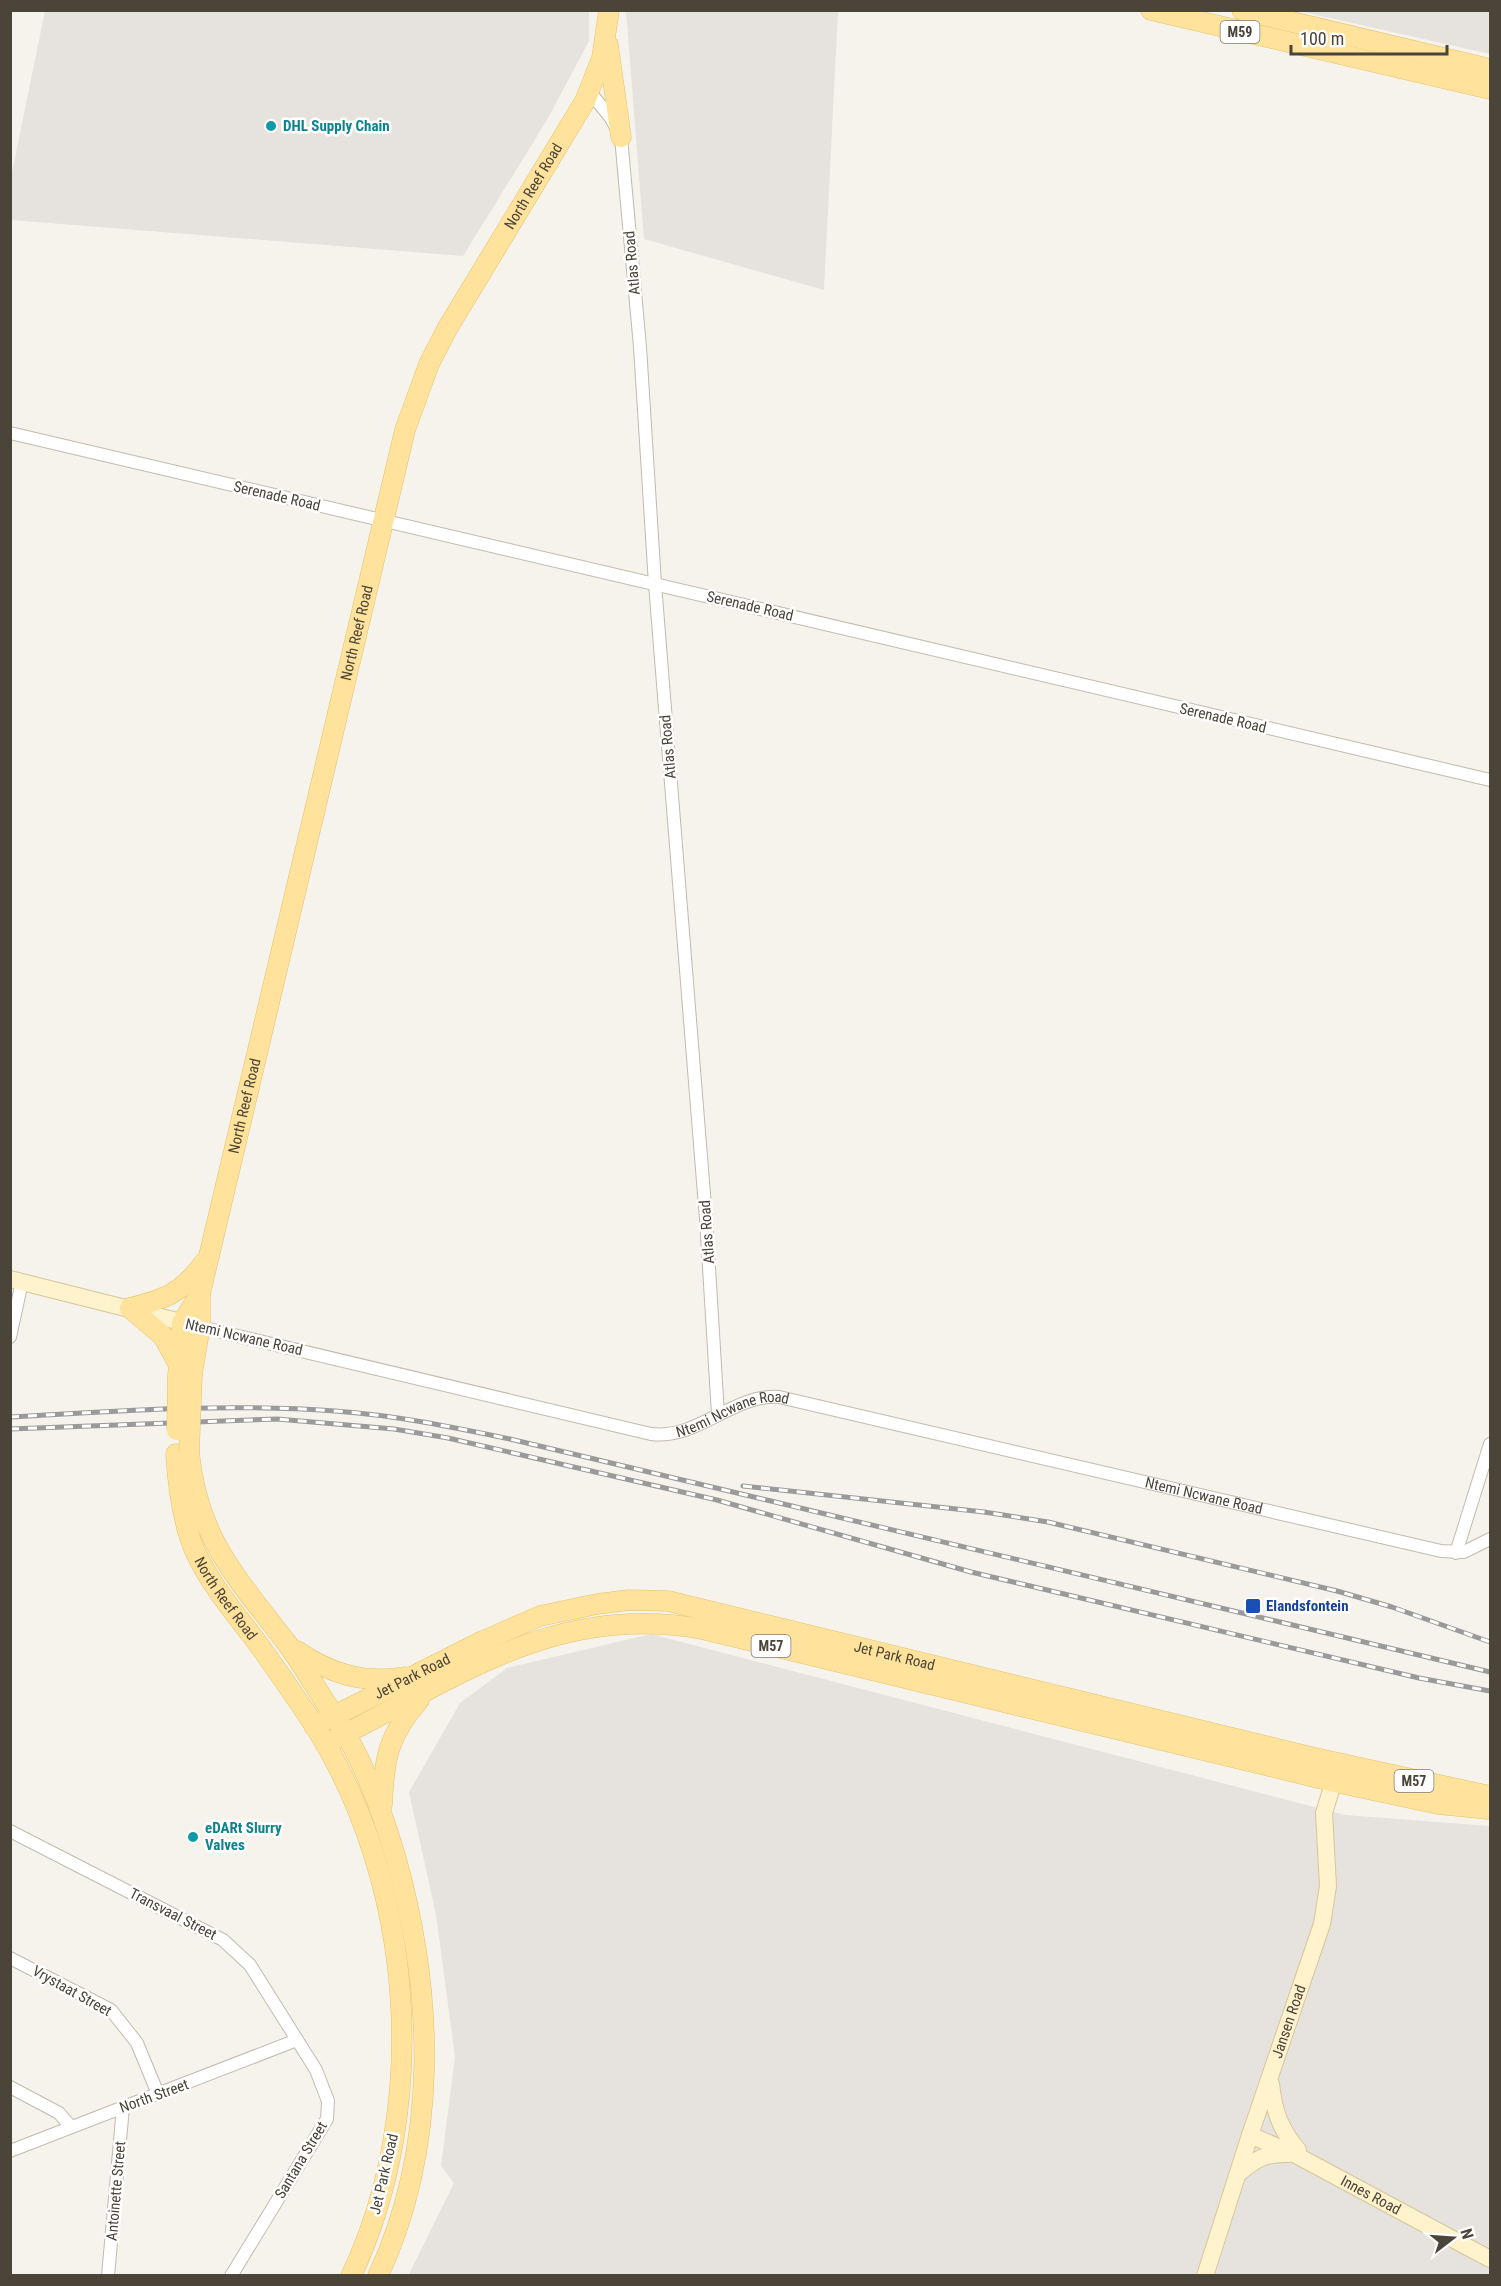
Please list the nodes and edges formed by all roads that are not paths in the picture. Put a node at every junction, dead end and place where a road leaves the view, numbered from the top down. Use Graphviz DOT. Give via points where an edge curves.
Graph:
graph roads {
  1 [pos="609,10"];
  2 [pos="1151,10"];
  3 [pos="1242,10"];
  4 [pos="607,36"];
  5 [pos="1491,69"];
  6 [pos="1491,89"];
  7 [pos="590,91"];
  8 [pos="621,137"];
  9 [pos="10,433"];
  10 [pos="382,521"];
  11 [pos="655,584"];
  12 [pos="1491,780"];
  13 [pos="211,1254"];
  14 [pos="16,1281"];
  15 [pos="130,1308"];
  16 [pos="191,1325"];
  17 [pos="10,1338"];
  18 [pos="183,1372"];
  19 [pos="718,1414"];
  20 [pos="1491,1444"];
  21 [pos="182,1453"];
  22 [pos="1486,1457"];
  23 [pos="1491,1469"];
  24 [pos="1491,1539"];
  25 [pos="1456,1553"];
  26 [pos="287,1644"];
  27 [pos="421,1684"];
  28 [pos="335,1717"];
  29 [pos="314,1726"];
  30 [pos="345,1734"];
  31 [pos="325,1744"];
  32 [pos="1337,1773"];
  33 [pos="1491,1796"];
  34 [pos="1491,1809"];
  35 [pos="382,1811"];
  36 [pos="10,1831"];
  37 [pos="10,1958"];
  38 [pos="297,2040"];
  39 [pos="1270,2080"];
  40 [pos="10,2087"];
  41 [pos="158,2094"];
  42 [pos="123,2107"];
  43 [pos="71,2127"];
  44 [pos="1251,2130"];
  45 [pos="10,2151"];
  46 [pos="1296,2152"];
  47 [pos="1237,2175"];
  48 [pos="1491,2250"];
  49 [pos="1491,2259"];
  50 [pos="108,2276"];
  51 [pos="231,2276"];
  52 [pos="351,2276"];
  53 [pos="378,2276"];
  54 [pos="1205,2276"];
  1 -- 4 [label="main road, North Reef Road"];
  2 -- 6 [label="main road, M59"];
  3 -- 5 [label="main road, M59"];
  4 -- 7 [label="main road, North Reef Road"];
  4 -- 8 [label="main road"];
  7 -- 8 [label="street, Atlas Road"];
  7 -- 10 [label="main road, North Reef Road" via="429,364 400,446"];
  8 -- 11 [label="street, Atlas Road" via="640,347"];
  9 -- 10 [label="street, Serenade Road"];
  10 -- 11 [label="street, Serenade Road"];
  10 -- 13 [label="main road, North Reef Road"];
  11 -- 12 [label="street, Serenade Road"];
  11 -- 19 [label="street, Atlas Road" via="708,1241"];
  13 -- 15 [label="main road" via="179,1291"];
  13 -- 16 [label="main road, North Reef Road"];
  14 -- 15 [label="street, Ntemi Ncwane Road"];
  14 -- 17 [label="street"];
  15 -- 16 [label="street, Ntemi Ncwane Road"];
  15 -- 18 [label="main road" via="163,1336"];
  16 -- 18 [label="main road, North Reef Road"];
  16 -- 19 [label="street, Ntemi Ncwane Road" via="651,1434 680,1431"];
  18 -- 21 [label="main road, North Reef Road, bridge"];
  19 -- 25 [label="street, Ntemi Ncwane Road" via="758,1398 790,1399"];
  20 -- 22 [label="street"];
  21 -- 26 [label="main road, North Reef Road" via="206,1527"];
  21 -- 29 [label="main road, North Reef Road" via="181,1500 195,1551 212,1582"];
  22 -- 23 [label="street"];
  22 -- 25 [label="street"];
  24 -- 25 [label="street"];
  26 -- 27 [label="main road" via="317,1665 346,1676"];
  26 -- 28 [label="main road, North Reef Road"];
  27 -- 28 [label="main road, Jet Park Road / M57"];
  27 -- 30 [label="main road, Jet Park Road / M57"];
  27 -- 32 [label="main road, Jet Park Road / M57" via="522,1623 559,1610 629,1600 668,1601"];
  27 -- 35 [label="main road" via="388,1749"];
  28 -- 29 [label="main road, Jet Park Road / M57"];
  28 -- 30 [label="main road, North Reef Road"];
  29 -- 31 [label="main road, North Reef Road"];
  30 -- 31 [label="main road, Jet Park Road / M57"];
  30 -- 35 [label="main road, Jet Park Road"];
  31 -- 52 [label="main road, Jet Park Road" via="369,1842 387,1909 399,1978 402,2049 396,2121 384,2185"];
  32 -- 33 [label="main road, Jet Park Road / M57"];
  32 -- 34 [label="main road, Jet Park Road / M57" via="1438,1804"];
  32 -- 39 [label="street, Jansen Road" via="1323,1823 1328,1872 1325,1911"];
  35 -- 53 [label="main road, Jet Park Road" via="417,1949 425,2046 411,2174"];
  36 -- 38 [label="street, Transvaal Street" via="223,1940 250,1965"];
  37 -- 41 [label="street, Vrystaat Street" via="111,2010 137,2043"];
  38 -- 41 [label="street, North Street"];
  38 -- 51 [label="street, Santana Street" via="324,2087 327,2119"];
  39 -- 44 [label="street, Jansen Road"];
  39 -- 46 [label="street" via="1276,2116"];
  40 -- 43 [label="street" via="59,2113"];
  41 -- 42 [label="street, North Street"];
  42 -- 43 [label="street, North Street"];
  42 -- 50 [label="street, Antoinette Street"];
  43 -- 45 [label="street, North Street"];
  44 -- 46 [label="street, Innes Road"];
  44 -- 47 [label="street, Jansen Road"];
  46 -- 47 [label="street" via="1268,2154"];
  46 -- 48 [label="street, Innes Road"];
  46 -- 49 [label="street, Innes Road"];
  47 -- 54 [label="street, Jansen Road"];
}
